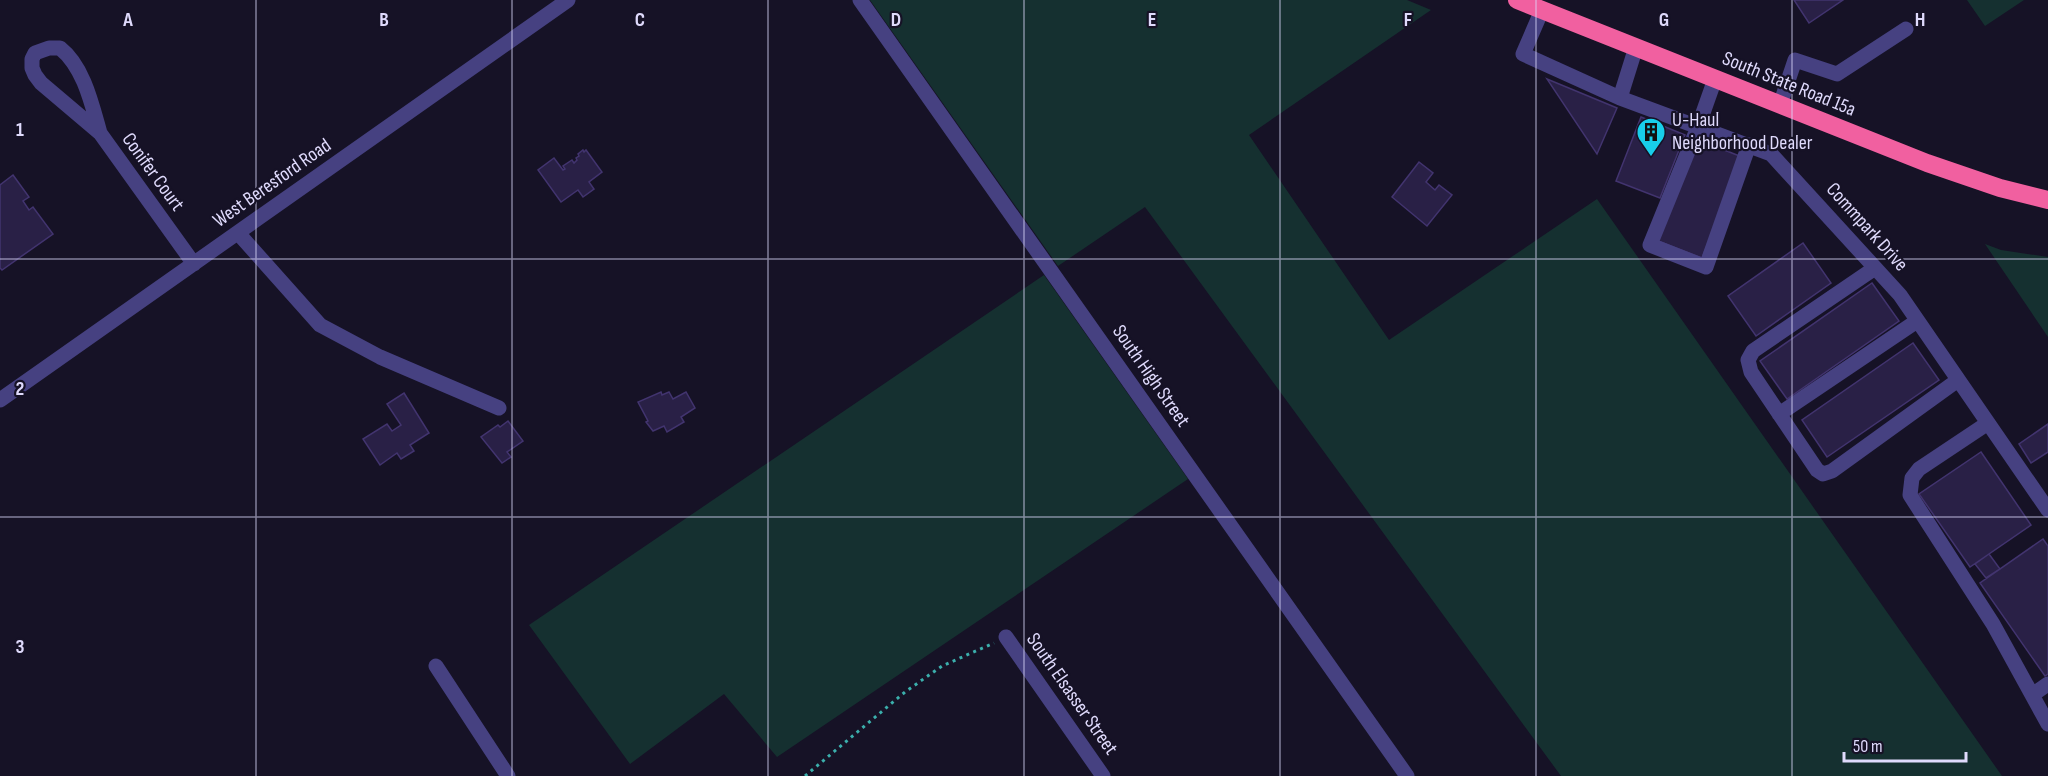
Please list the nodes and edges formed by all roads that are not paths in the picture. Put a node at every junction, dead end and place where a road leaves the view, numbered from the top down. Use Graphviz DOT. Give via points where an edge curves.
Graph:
graph roads {
  1 [pos="568,0"];
  2 [pos="860,0"];
  3 [pos="1517,0"];
  4 [pos="1542,10"];
  5 [pos="1906,29"];
  6 [pos="1636,47"];
  7 [pos="1715,79"];
  8 [pos="1620,98"];
  9 [pos="1780,105"];
  10 [pos="1698,127"];
  11 [pos="100,133"];
  12 [pos="1749,145"];
  13 [pos="2048,200"];
  14 [pos="238,232"];
  15 [pos="194,264"];
  16 [pos="1875,268"];
  17 [pos="1917,321"];
  18 [pos="1958,380"];
  19 [pos="0,400"];
  20 [pos="499,408"];
  21 [pos="1779,414"];
  22 [pos="1988,423"];
  23 [pos="2048,510"];
  24 [pos="1006,637"];
  25 [pos="436,666"];
  26 [pos="2048,684"];
  27 [pos="2032,695"];
  28 [pos="2048,724"];
  29 [pos="508,776"];
  30 [pos="1103,776"];
  31 [pos="1407,776"];
  1 -- 14 [label="street, West Beresford Road"];
  2 -- 31 [label="street, South High Street"];
  3 -- 4 [label="highway, South State Road 15a"];
  4 -- 6 [label="highway, South State Road 15a"];
  4 -- 8 [label="street, Commpark Drive" via="1522,54"];
  5 -- 9 [label="street" via="1837,74 1795,60"];
  6 -- 7 [label="highway, South State Road 15a"];
  6 -- 8 [label="street"];
  7 -- 9 [label="highway, South State Road 15a"];
  7 -- 10 [label="street"];
  8 -- 10 [label="street, Commpark Drive"];
  9 -- 13 [label="highway, South State Road 15a" via="1927,163"];
  10 -- 12 [label="street, Commpark Drive"];
  10 -- 12 [label="street" via="1650,245 1706,267"];
  11 -- 11 [label="street, Conifer Court" via="40,83 32,68 35,54 60,48 74,62"];
  11 -- 15 [label="street, Conifer Court"];
  12 -- 16 [label="street, Commpark Drive" via="1771,153"];
  14 -- 15 [label="street, West Beresford Road"];
  14 -- 20 [label="street" via="320,325 380,357"];
  15 -- 19 [label="street, West Beresford Road"];
  16 -- 17 [label="street, Commpark Drive"];
  16 -- 21 [label="street" via="1753,351 1748,360 1751,372"];
  17 -- 18 [label="street, Commpark Drive"];
  17 -- 21 [label="street"];
  18 -- 21 [label="street" via="1823,474 1816,470"];
  18 -- 22 [label="street, Commpark Drive"];
  22 -- 23 [label="street, Commpark Drive"];
  22 -- 27 [label="street" via="1919,469 1912,478 1910,495 1993,624"];
  24 -- 30 [label="street, South Elsasser Street"];
  25 -- 29 [label="street"];
  26 -- 27 [label="street"];
  27 -- 28 [label="street"];
}
